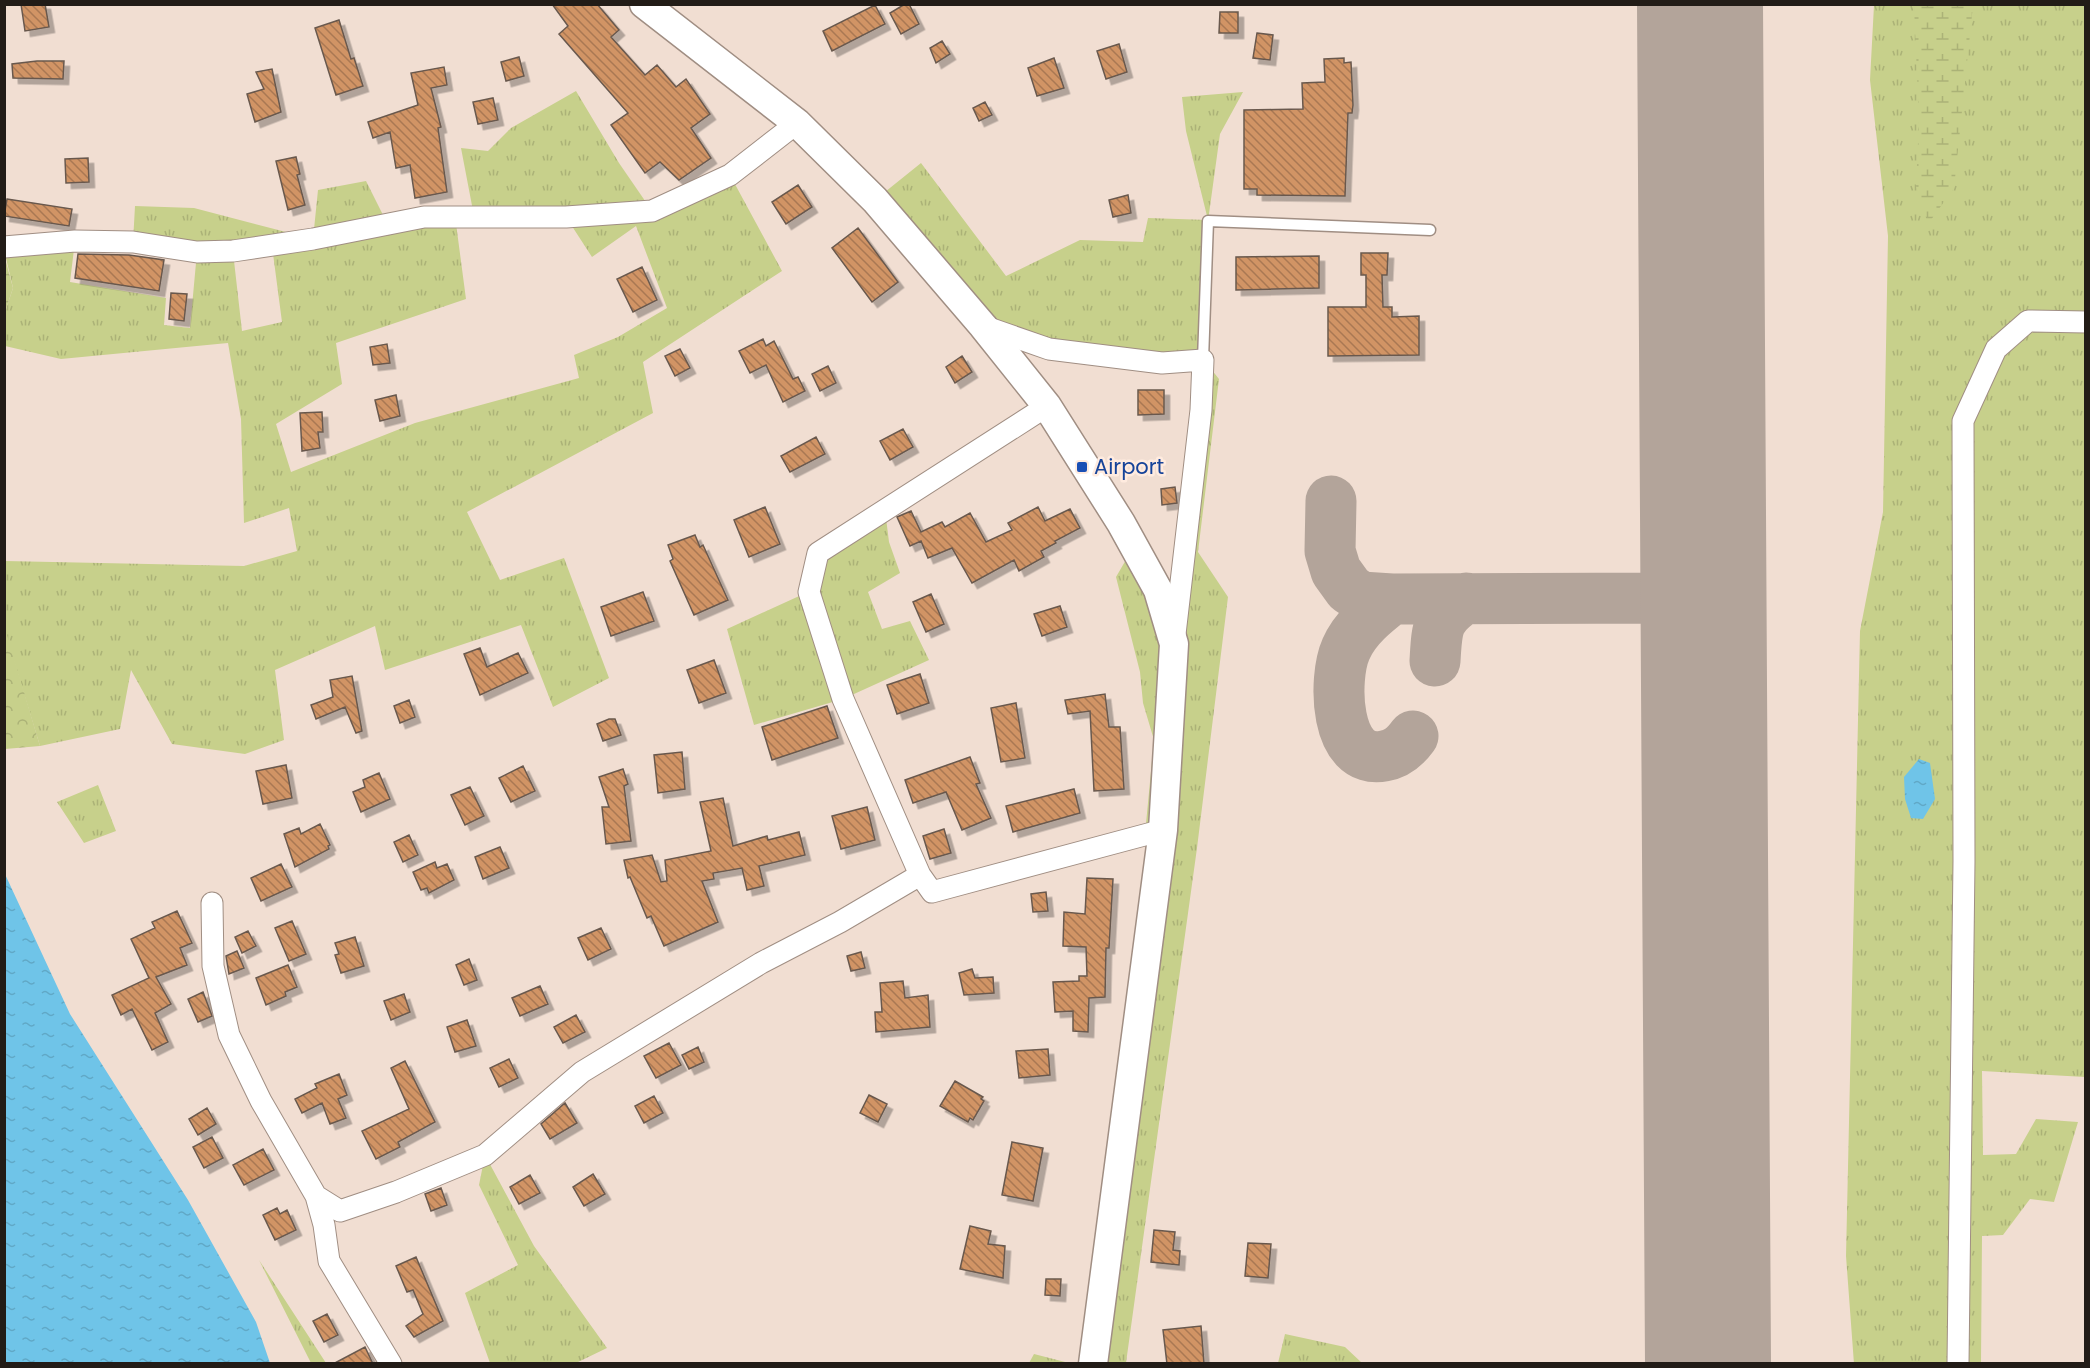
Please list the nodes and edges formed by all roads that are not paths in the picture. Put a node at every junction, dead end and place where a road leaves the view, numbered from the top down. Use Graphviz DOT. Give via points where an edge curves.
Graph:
graph roads {
  1 [pos="644,4"];
  2 [pos="798,123"];
  3 [pos="1430,230"];
  4 [pos="4,247"];
  5 [pos="2085,322"];
  6 [pos="983,326"];
  7 [pos="1203,360"];
  8 [pos="1047,406"];
  9 [pos="1174,644"];
  10 [pos="1163,830"];
  11 [pos="920,875"];
  12 [pos="212,903"];
  13 [pos="315,1196"];
  14 [pos="392,1364"];
  15 [pos="1093,1364"];
  16 [pos="1958,1364"];
  1 -- 2 [label="main road"];
  2 -- 4 [label="street" via="730,175 652,211 567,217 424,217 232,251 197,252 133,242 75,241"];
  2 -- 6 [label="main road" via="875,200"];
  3 -- 7 [label="lane" via="1208,221"];
  5 -- 16 [label="street" via="2028,321 1996,349 1963,421 1964,861"];
  6 -- 7 [label="street" via="1048,349 1161,363"];
  6 -- 8 [label="main road"];
  7 -- 9 [label="street" via="1201,410"];
  8 -- 9 [label="main road" via="1158,590"];
  8 -- 11 [label="street" via="818,553 808,592 843,699"];
  9 -- 10 [label="main road"];
  10 -- 11 [label="street" via="932,892"];
  10 -- 15 [label="main road"];
  11 -- 13 [label="street" via="761,963 582,1072 485,1155 396,1192 340,1210"];
  12 -- 13 [label="street" via="213,966 229,1035"];
  13 -- 14 [label="street" via="324,1225 328,1261"];
}
